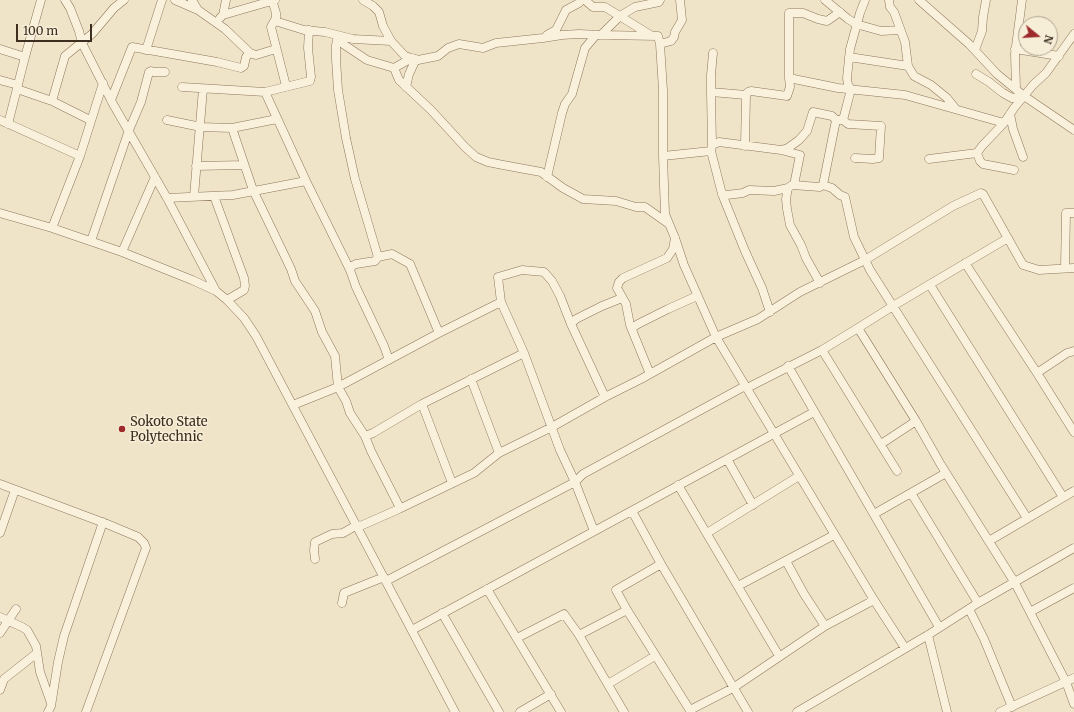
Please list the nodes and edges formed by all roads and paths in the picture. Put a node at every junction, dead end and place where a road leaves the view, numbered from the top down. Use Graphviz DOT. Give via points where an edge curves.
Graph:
graph roads {
  1 [pos="41,0"];
  2 [pos="65,0"];
  3 [pos="124,0"];
  4 [pos="162,0"];
  5 [pos="175,0"];
  6 [pos="192,0"];
  7 [pos="226,0"];
  8 [pos="273,0"];
  9 [pos="363,0"];
  10 [pos="581,0"];
  11 [pos="585,0"];
  12 [pos="660,0"];
  13 [pos="680,0"];
  14 [pos="825,0"];
  15 [pos="865,0"];
  16 [pos="889,0"];
  17 [pos="919,0"];
  18 [pos="986,0"];
  19 [pos="1022,0"];
  20 [pos="71,4"];
  21 [pos="198,10"];
  22 [pos="840,12"];
  23 [pos="223,15"];
  24 [pos="620,16"];
  25 [pos="275,21"];
  26 [pos="216,22"];
  27 [pos="856,24"];
  28 [pos="309,30"];
  29 [pos="900,30"];
  30 [pos="1074,34"];
  31 [pos="598,35"];
  32 [pos="652,36"];
  33 [pos="338,38"];
  34 [pos="543,38"];
  35 [pos="391,41"];
  36 [pos="82,43"];
  37 [pos="660,44"];
  38 [pos="0,49"];
  39 [pos="276,49"];
  40 [pos="146,50"];
  41 [pos="974,50"];
  42 [pos="1015,50"];
  43 [pos="250,53"];
  44 [pos="713,53"];
  45 [pos="1059,56"];
  46 [pos="25,57"];
  47 [pos="849,57"];
  48 [pos="414,59"];
  49 [pos="908,66"];
  50 [pos="394,68"];
  51 [pos="165,72"];
  52 [pos="976,74"];
  53 [pos="789,78"];
  54 [pos="0,80"];
  55 [pos="103,82"];
  56 [pos="286,86"];
  57 [pos="18,87"];
  58 [pos="182,87"];
  59 [pos="406,87"];
  60 [pos="203,89"];
  61 [pos="850,89"];
  62 [pos="1016,89"];
  63 [pos="265,92"];
  64 [pos="711,92"];
  65 [pos="746,95"];
  66 [pos="1024,96"];
  67 [pos="112,100"];
  68 [pos="52,101"];
  69 [pos="956,109"];
  70 [pos="1010,114"];
  71 [pos="0,120"];
  72 [pos="90,120"];
  73 [pos="167,120"];
  74 [pos="278,120"];
  75 [pos="840,120"];
  76 [pos="1004,123"];
  77 [pos="8,124"];
  78 [pos="200,127"];
  79 [pos="232,128"];
  80 [pos="129,130"];
  81 [pos="1074,130"];
  82 [pos="745,146"];
  83 [pos="711,148"];
  84 [pos="781,150"];
  85 [pos="978,153"];
  86 [pos="80,156"];
  87 [pos="663,156"];
  88 [pos="1023,157"];
  89 [pos="855,158"];
  90 [pos="929,159"];
  91 [pos="244,165"];
  92 [pos="196,166"];
  93 [pos="1014,170"];
  94 [pos="155,177"];
  95 [pos="547,177"];
  96 [pos="306,181"];
  97 [pos="823,185"];
  98 [pos="791,187"];
  99 [pos="253,190"];
  100 [pos="722,194"];
  101 [pos="194,196"];
  102 [pos="214,196"];
  103 [pos="167,198"];
  104 [pos="0,213"];
  105 [pos="1074,213"];
  106 [pos="669,224"];
  107 [pos="52,228"];
  108 [pos="675,238"];
  109 [pos="1008,238"];
  110 [pos="91,241"];
  111 [pos="122,252"];
  112 [pos="378,257"];
  113 [pos="865,260"];
  114 [pos="965,263"];
  115 [pos="1064,268"];
  116 [pos="1074,268"];
  117 [pos="350,270"];
  118 [pos="820,283"];
  119 [pos="930,284"];
  120 [pos="216,291"];
  121 [pos="697,296"];
  122 [pos="622,298"];
  123 [pos="228,300"];
  124 [pos="501,302"];
  125 [pos="893,306"];
  126 [pos="770,312"];
  127 [pos="571,324"];
  128 [pos="632,328"];
  129 [pos="858,328"];
  130 [pos="439,333"];
  131 [pos="716,337"];
  132 [pos="822,350"];
  133 [pos="1074,351"];
  134 [pos="524,353"];
  135 [pos="389,360"];
  136 [pos="788,366"];
  137 [pos="1037,373"];
  138 [pos="650,374"];
  139 [pos="471,379"];
  140 [pos="338,387"];
  141 [pos="746,387"];
  142 [pos="605,397"];
  143 [pos="422,404"];
  144 [pos="293,405"];
  145 [pos="814,412"];
  146 [pos="916,421"];
  147 [pos="552,427"];
  148 [pos="1074,432"];
  149 [pos="774,434"];
  150 [pos="365,436"];
  151 [pos="881,444"];
  152 [pos="499,453"];
  153 [pos="727,459"];
  154 [pos="897,471"];
  155 [pos="946,473"];
  156 [pos="799,476"];
  157 [pos="575,482"];
  158 [pos="452,483"];
  159 [pos="0,484"];
  160 [pos="678,485"];
  161 [pos="15,490"];
  162 [pos="1074,491"];
  163 [pos="911,493"];
  164 [pos="1063,497"];
  165 [pos="753,505"];
  166 [pos="400,508"];
  167 [pos="632,511"];
  168 [pos="874,514"];
  169 [pos="1027,518"];
  170 [pos="103,522"];
  171 [pos="357,526"];
  172 [pos="594,531"];
  173 [pos="0,533"];
  174 [pos="707,533"];
  175 [pos="834,535"];
  176 [pos="989,541"];
  177 [pos="1074,548"];
  178 [pos="315,559"];
  179 [pos="786,561"];
  180 [pos="661,564"];
  181 [pos="385,579"];
  182 [pos="1015,583"];
  183 [pos="738,586"];
  184 [pos="1074,588"];
  185 [pos="487,589"];
  186 [pos="874,600"];
  187 [pos="342,603"];
  188 [pos="978,603"];
  189 [pos="16,609"];
  190 [pos="969,609"];
  191 [pos="627,610"];
  192 [pos="1030,612"];
  193 [pos="442,613"];
  194 [pos="0,617"];
  195 [pos="8,621"];
  196 [pos="825,626"];
  197 [pos="939,627"];
  198 [pos="412,630"];
  199 [pos="0,634"];
  200 [pos="579,635"];
  201 [pos="928,635"];
  202 [pos="517,638"];
  203 [pos="905,648"];
  204 [pos="37,654"];
  205 [pos="655,656"];
  206 [pos="779,656"];
  207 [pos="1074,678"];
  208 [pos="1066,682"];
  209 [pos="608,684"];
  210 [pos="733,688"];
  211 [pos="0,690"];
  212 [pos="551,694"];
  213 [pos="1074,704"];
  214 [pos="1012,707"];
  215 [pos="50,709"];
  216 [pos="690,711"];
  217 [pos="86,712"];
  218 [pos="455,712"];
  219 [pos="499,712"];
  220 [pos="520,712"];
  221 [pos="561,712"];
  222 [pos="624,712"];
  223 [pos="748,712"];
  224 [pos="797,712"];
  225 [pos="947,712"];
  226 [pos="1000,712"];
  1 -- 46 [label="street"];
  2 -- 20 [label="street"];
  3 -- 36 [label="street"];
  4 -- 40 [label="street"];
  5 -- 21 [label="street"];
  6 -- 21 [label="street"];
  7 -- 23 [label="street"];
  8 -- 23 [label="street"];
  8 -- 25 [label="street"];
  9 -- 35 [label="street" via="379,12"];
  10 -- 34 [label="street" via="566,10 556,30"];
  11 -- 24 [label="street" via="593,6 605,7"];
  12 -- 24 [label="street" via="636,7"];
  13 -- 37 [label="street" via="682,20 674,38"];
  14 -- 22 [label="street"];
  15 -- 27 [label="street"];
  16 -- 29 [label="street"];
  17 -- 41 [label="street"];
  18 -- 41 [label="street" via="982,31"];
  19 -- 42 [label="street"];
  20 -- 36 [label="street"];
  21 -- 26 [label="street"];
  22 -- 27 [label="street"];
  22 -- 53 [label="street" via="827,21 803,13 789,13"];
  23 -- 26 [label="street"];
  24 -- 31 [label="street"];
  24 -- 32 [label="street"];
  25 -- 28 [label="street"];
  25 -- 39 [label="street" via="271,27"];
  26 -- 43 [label="street"];
  27 -- 29 [label="street" via="881,31"];
  27 -- 47 [label="street"];
  28 -- 33 [label="street" via="324,32"];
  28 -- 56 [label="street" via="310,80"];
  29 -- 49 [label="street" via="905,42"];
  30 -- 45 [label="street"];
  31 -- 32 [label="street"];
  31 -- 34 [label="street" via="579,34"];
  31 -- 95 [label="street" via="585,48 572,94 562,113"];
  32 -- 37 [label="street" via="658,36"];
  33 -- 35 [label="street"];
  33 -- 50 [label="street" via="367,60"];
  33 -- 112 [label="street" via="338,90 346,138"];
  34 -- 48 [label="street" via="496,43 483,48 459,44 438,56"];
  35 -- 48 [label="street" via="405,56"];
  36 -- 55 [label="street"];
  36 -- 68 [label="street" via="65,56"];
  37 -- 87 [label="street" via="664,90"];
  38 -- 46 [label="street"];
  39 -- 43 [label="street" via="256,55"];
  39 -- 56 [label="street"];
  40 -- 43 [label="street" via="241,68"];
  40 -- 67 [label="street" via="134,47 130,49"];
  41 -- 62 [label="street"];
  42 -- 45 [label="street"];
  42 -- 62 [label="street"];
  44 -- 64 [label="street"];
  45 -- 66 [label="street"];
  46 -- 57 [label="street"];
  47 -- 49 [label="street"];
  47 -- 61 [label="street"];
  48 -- 50 [label="street"];
  48 -- 59 [label="street"];
  49 -- 69 [label="street" via="914,76 931,85"];
  50 -- 59 [label="street"];
  51 -- 80 [label="street" via="150,72"];
  52 -- 66 [label="street" via="1012,98"];
  53 -- 61 [label="street"];
  53 -- 65 [label="street" via="787,96 751,91"];
  54 -- 57 [label="street"];
  55 -- 67 [label="street"];
  55 -- 72 [label="street"];
  56 -- 63 [label="street"];
  57 -- 68 [label="street"];
  57 -- 77 [label="street"];
  58 -- 60 [label="street"];
  59 -- 95 [label="street" via="476,157 488,162 541,172"];
  60 -- 63 [label="street"];
  60 -- 78 [label="street"];
  61 -- 69 [label="street" via="905,95"];
  61 -- 75 [label="street"];
  62 -- 66 [label="street"];
  63 -- 74 [label="street"];
  64 -- 65 [label="street"];
  64 -- 83 [label="street"];
  65 -- 82 [label="street"];
  66 -- 70 [label="street"];
  66 -- 81 [label="street"];
  67 -- 80 [label="street"];
  68 -- 72 [label="street"];
  69 -- 76 [label="street"];
  70 -- 76 [label="street"];
  70 -- 88 [label="street"];
  71 -- 77 [label="street"];
  72 -- 86 [label="street"];
  73 -- 78 [label="street"];
  74 -- 79 [label="street"];
  74 -- 96 [label="street"];
  75 -- 84 [label="street" via="813,112 807,131 788,148"];
  75 -- 89 [label="street" via="848,124 881,126 879,158"];
  75 -- 97 [label="street"];
  76 -- 85 [label="street"];
  77 -- 86 [label="street"];
  78 -- 79 [label="street"];
  78 -- 92 [label="street"];
  79 -- 91 [label="street"];
  80 -- 94 [label="street"];
  80 -- 110 [label="street"];
  82 -- 83 [label="street" via="720,142"];
  82 -- 84 [label="street"];
  83 -- 87 [label="street"];
  83 -- 100 [label="street"];
  84 -- 98 [label="street" via="800,154"];
  85 -- 90 [label="street"];
  85 -- 93 [label="street" via="983,164"];
  86 -- 107 [label="street"];
  87 -- 106 [label="street" via="665,214"];
  91 -- 92 [label="street"];
  91 -- 99 [label="street"];
  92 -- 101 [label="street"];
  94 -- 103 [label="street"];
  94 -- 111 [label="street"];
  95 -- 106 [label="street" via="583,199 616,201 645,207"];
  96 -- 99 [label="street"];
  96 -- 117 [label="street"];
  97 -- 98 [label="street"];
  97 -- 113 [label="street" via="845,197 854,237"];
  98 -- 100 [label="street" via="774,191 748,190 726,196"];
  98 -- 118 [label="street" via="786,199 790,226"];
  99 -- 102 [label="street"];
  99 -- 140 [label="street" via="295,281 314,311 335,356"];
  100 -- 126 [label="street"];
  101 -- 102 [label="street"];
  101 -- 103 [label="street"];
  102 -- 123 [label="street" via="244,278 244,290"];
  103 -- 120 [label="street"];
  104 -- 107 [label="street"];
  105 -- 115 [label="street" via="1066,213"];
  106 -- 108 [label="street"];
  107 -- 110 [label="street"];
  108 -- 121 [label="street"];
  108 -- 122 [label="street" via="673,249 667,258 620,280 617,288"];
  109 -- 113 [label="street" via="981,193 953,206"];
  109 -- 114 [label="street"];
  109 -- 115 [label="street" via="1023,266 1039,270"];
  110 -- 111 [label="street"];
  111 -- 120 [label="street"];
  112 -- 117 [label="street" via="375,261 356,264"];
  112 -- 130 [label="street" via="392,254 410,264"];
  113 -- 118 [label="street"];
  113 -- 125 [label="street"];
  114 -- 119 [label="street"];
  114 -- 137 [label="street"];
  115 -- 116 [label="street"];
  117 -- 135 [label="street"];
  118 -- 126 [label="street" via="800,292"];
  119 -- 125 [label="street"];
  119 -- 164 [label="street"];
  120 -- 123 [label="street"];
  121 -- 128 [label="street"];
  121 -- 131 [label="street"];
  122 -- 127 [label="street" via="576,319"];
  122 -- 128 [label="street"];
  123 -- 144 [label="street" via="256,336"];
  124 -- 127 [label="street" via="498,277 522,270 544,272 560,296"];
  124 -- 130 [label="street"];
  124 -- 134 [label="street"];
  125 -- 129 [label="street"];
  125 -- 169 [label="street"];
  126 -- 131 [label="street"];
  127 -- 142 [label="street"];
  128 -- 138 [label="street"];
  129 -- 132 [label="street"];
  129 -- 146 [label="street"];
  130 -- 135 [label="street"];
  131 -- 138 [label="street"];
  131 -- 141 [label="street"];
  132 -- 136 [label="street"];
  132 -- 151 [label="street"];
  133 -- 137 [label="street"];
  134 -- 139 [label="street"];
  134 -- 147 [label="street"];
  135 -- 140 [label="street"];
  136 -- 141 [label="street"];
  136 -- 145 [label="street"];
  137 -- 148 [label="street"];
  138 -- 142 [label="street"];
  139 -- 143 [label="street"];
  139 -- 152 [label="street"];
  140 -- 144 [label="street"];
  140 -- 150 [label="street" via="350,413"];
  141 -- 149 [label="street"];
  141 -- 157 [label="street" via="583,474"];
  142 -- 147 [label="street"];
  143 -- 150 [label="street"];
  143 -- 158 [label="street"];
  144 -- 171 [label="street"];
  145 -- 149 [label="street"];
  145 -- 168 [label="street"];
  146 -- 151 [label="street"];
  146 -- 155 [label="street"];
  147 -- 152 [label="street"];
  147 -- 157 [label="street"];
  149 -- 153 [label="street"];
  149 -- 156 [label="street"];
  150 -- 166 [label="street"];
  151 -- 154 [label="street"];
  152 -- 158 [label="street" via="474,473"];
  153 -- 160 [label="street"];
  153 -- 165 [label="street"];
  155 -- 163 [label="street"];
  155 -- 176 [label="street"];
  156 -- 165 [label="street"];
  156 -- 175 [label="street"];
  157 -- 172 [label="street"];
  157 -- 181 [label="street"];
  158 -- 166 [label="street"];
  159 -- 161 [label="street"];
  160 -- 167 [label="street"];
  160 -- 174 [label="street"];
  161 -- 170 [label="street"];
  161 -- 173 [label="street"];
  162 -- 164 [label="street"];
  163 -- 168 [label="street"];
  163 -- 188 [label="street"];
  164 -- 169 [label="street"];
  165 -- 174 [label="street"];
  166 -- 171 [label="street"];
  167 -- 172 [label="street"];
  167 -- 180 [label="street"];
  168 -- 197 [label="street"];
  169 -- 176 [label="street"];
  170 -- 215 [label="street" via="64,636"];
  170 -- 217 [label="street" via="138,537 146,548"];
  171 -- 178 [label="street" via="315,542"];
  171 -- 181 [label="street"];
  172 -- 185 [label="street"];
  174 -- 183 [label="street"];
  175 -- 179 [label="street"];
  175 -- 186 [label="street"];
  176 -- 182 [label="street"];
  177 -- 182 [label="street"];
  179 -- 183 [label="street"];
  179 -- 196 [label="street"];
  180 -- 191 [label="street" via="616,590"];
  180 -- 210 [label="street"];
  181 -- 187 [label="street" via="344,592"];
  181 -- 198 [label="street"];
  182 -- 188 [label="street"];
  182 -- 192 [label="street"];
  183 -- 206 [label="street"];
  184 -- 192 [label="street"];
  185 -- 193 [label="street"];
  185 -- 202 [label="street"];
  186 -- 196 [label="street"];
  186 -- 203 [label="street"];
  188 -- 190 [label="street"];
  189 -- 195 [label="street"];
  190 -- 197 [label="street"];
  190 -- 214 [label="street"];
  191 -- 200 [label="street"];
  191 -- 205 [label="street"];
  192 -- 208 [label="street"];
  193 -- 198 [label="street"];
  193 -- 219 [label="street"];
  194 -- 195 [label="street"];
  195 -- 199 [label="street"];
  195 -- 204 [label="street" via="27,630 36,646"];
  196 -- 206 [label="street"];
  197 -- 201 [label="street"];
  198 -- 218 [label="street"];
  200 -- 202 [label="street" via="564,614"];
  200 -- 209 [label="street"];
  201 -- 203 [label="street"];
  201 -- 225 [label="street"];
  202 -- 212 [label="street"];
  203 -- 224 [label="street"];
  204 -- 211 [label="street" via="4,679"];
  204 -- 215 [label="street"];
  205 -- 209 [label="street"];
  205 -- 216 [label="street"];
  206 -- 210 [label="street"];
  207 -- 208 [label="street"];
  208 -- 213 [label="street"];
  208 -- 214 [label="street"];
  209 -- 222 [label="street"];
  210 -- 216 [label="street"];
  210 -- 223 [label="street"];
  212 -- 220 [label="street"];
  212 -- 221 [label="street"];
  214 -- 226 [label="street"];
}
